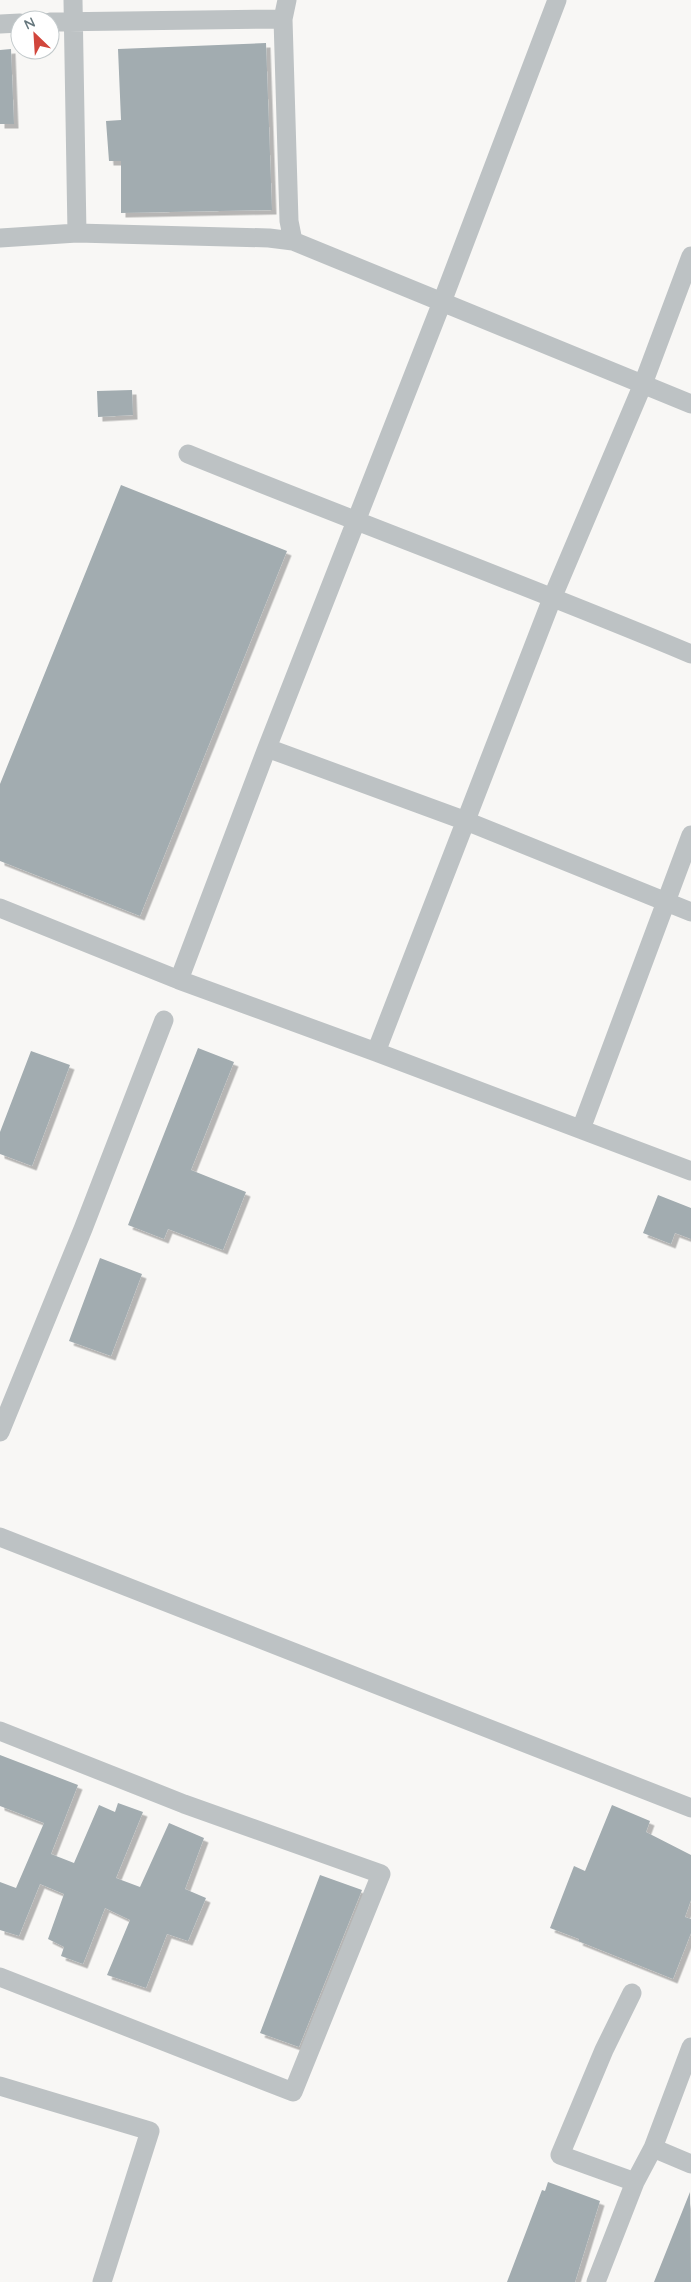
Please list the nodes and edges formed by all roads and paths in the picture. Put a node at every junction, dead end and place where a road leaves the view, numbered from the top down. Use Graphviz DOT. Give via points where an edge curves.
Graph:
graph roads {
  1 [pos="73,0"];
  2 [pos="287,0"];
  3 [pos="558,0"];
  4 [pos="282,19"];
  5 [pos="74,21"];
  6 [pos="60,22"];
  7 [pos="77,233"];
  8 [pos="0,238"];
  9 [pos="293,241"];
  10 [pos="691,256"];
  11 [pos="442,302"];
  12 [pos="642,384"];
  13 [pos="691,404"];
  14 [pos="188,454"];
  15 [pos="356,522"];
  16 [pos="553,596"];
  17 [pos="691,654"];
  18 [pos="267,748"];
  19 [pos="466,821"];
  20 [pos="691,835"];
  21 [pos="665,902"];
  22 [pos="0,908"];
  23 [pos="691,912"];
  24 [pos="179,980"];
  25 [pos="164,1020"];
  26 [pos="376,1052"];
  27 [pos="581,1129"];
  28 [pos="691,1171"];
  29 [pos="0,1432"];
  30 [pos="0,1537"];
  31 [pos="0,1731"];
  32 [pos="691,1808"];
  33 [pos="0,1977"];
  34 [pos="632,1993"];
  35 [pos="691,2048"];
  36 [pos="0,2086"];
  37 [pos="653,2148"];
  38 [pos="691,2164"];
  39 [pos="635,2182"];
  40 [pos="102,2282"];
  41 [pos="596,2282"];
  1 -- 5 [label="lane"];
  2 -- 4 [label="lane"];
  3 -- 11 [label="lane"];
  4 -- 5 [label="lane"];
  4 -- 9 [label="lane" via="289,221"];
  5 -- 6 [label="lane"];
  5 -- 7 [label="lane"];
  7 -- 8 [label="lane"];
  7 -- 9 [label="lane"];
  9 -- 11 [label="lane"];
  10 -- 12 [label="lane"];
  11 -- 12 [label="lane"];
  11 -- 15 [label="lane"];
  12 -- 13 [label="lane"];
  12 -- 16 [label="lane"];
  14 -- 15 [label="lane"];
  15 -- 16 [label="lane"];
  15 -- 18 [label="lane"];
  16 -- 17 [label="lane"];
  16 -- 19 [label="lane"];
  18 -- 19 [label="lane"];
  18 -- 24 [label="lane"];
  19 -- 21 [label="lane"];
  19 -- 26 [label="lane"];
  20 -- 21 [label="lane"];
  21 -- 23 [label="lane"];
  21 -- 27 [label="lane"];
  22 -- 24 [label="lane"];
  24 -- 26 [label="lane"];
  25 -- 29 [label="lane"];
  26 -- 27 [label="lane"];
  27 -- 28 [label="lane"];
  30 -- 32 [label="lane"];
  31 -- 33 [label="lane" via="184,1804 381,1874 293,2092"];
  34 -- 39 [label="lane" via="560,2155"];
  35 -- 37 [label="lane"];
  36 -- 40 [label="lane" via="150,2131"];
  37 -- 38 [label="lane"];
  37 -- 39 [label="lane"];
  39 -- 41 [label="lane"];
}
